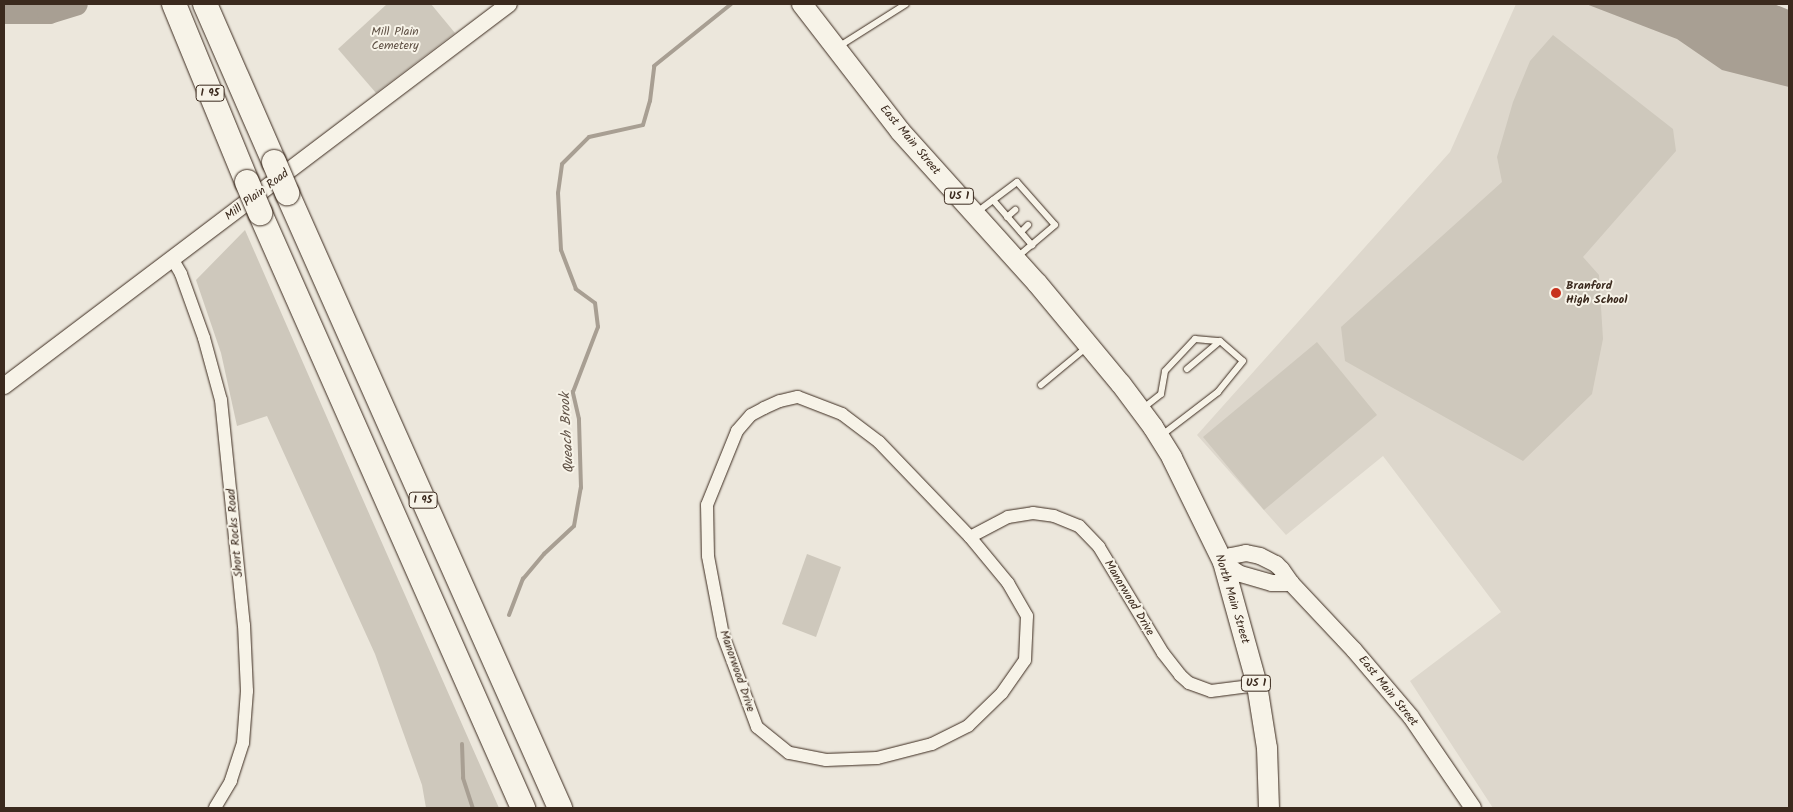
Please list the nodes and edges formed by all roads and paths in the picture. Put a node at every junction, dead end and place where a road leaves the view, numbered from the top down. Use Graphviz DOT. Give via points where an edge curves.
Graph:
graph roads {
  1 [pos="174,4"];
  2 [pos="205,4"];
  3 [pos="509,4"];
  4 [pos="802,4"];
  5 [pos="906,4"];
  6 [pos="836,48"];
  7 [pos="993,200"];
  8 [pos="1015,210"];
  9 [pos="975,214"];
  10 [pos="1007,216"];
  11 [pos="1028,226"];
  12 [pos="1021,232"];
  13 [pos="1032,245"];
  14 [pos="1016,259"];
  15 [pos="173,260"];
  16 [pos="1220,341"];
  17 [pos="1088,346"];
  18 [pos="1186,369"];
  19 [pos="1172,382"];
  20 [pos="1164,383"];
  21 [pos="1121,384"];
  22 [pos="1042,385"];
  23 [pos="4,386"];
  24 [pos="1141,411"];
  25 [pos="1159,437"];
  26 [pos="970,537"];
  27 [pos="1223,562"];
  28 [pos="1291,583"];
  29 [pos="1257,685"];
  30 [pos="215,808"];
  31 [pos="523,808"];
  32 [pos="560,808"];
  33 [pos="1269,808"];
  34 [pos="1473,808"];
  1 -- 31 [label="highway, I 95, bridge" via="260,213"];
  2 -- 32 [label="highway, I 95, bridge"];
  3 -- 15 [label="street, Mill Plain Road"];
  4 -- 6 [label="main road, East Main Street / US 1"];
  5 -- 6 [label="lane"];
  6 -- 9 [label="main road, East Main Street / US 1" via="900,130"];
  7 -- 9 [label="lane"];
  7 -- 10 [label="lane"];
  7 -- 13 [label="lane" via="1017,182 1041,214 1056,225"];
  8 -- 10 [label="lane"];
  9 -- 14 [label="main road, East Main Street / US 1"];
  10 -- 12 [label="lane"];
  11 -- 12 [label="lane"];
  12 -- 13 [label="lane"];
  13 -- 14 [label="lane"];
  14 -- 17 [label="main road, East Main Street / US 1"];
  15 -- 23 [label="street, Mill Plain Road"];
  15 -- 30 [label="street, Short Rocks Road" via="204,338 220,400 244,625 247,691 243,742 231,781"];
  16 -- 18 [label="lane"];
  16 -- 20 [label="lane" via="1195,338 1165,370"];
  16 -- 25 [label="lane" via="1243,360 1218,392"];
  17 -- 21 [label="main road, East Main Street / US 1"];
  17 -- 22 [label="lane"];
  19 -- 20 [label="lane"];
  20 -- 24 [label="lane" via="1160,394"];
  21 -- 24 [label="main road, North Main Street / US 1"];
  24 -- 25 [label="main road, North Main Street / US 1"];
  25 -- 27 [label="main road, North Main Street / US 1"];
  26 -- 26 [label="street, Manorwood Drive" via="879,442 842,414 798,397 780,401 751,415 737,431 707,505 708,556 723,635 756,726 789,753 826,760 877,758 932,744 968,726 1002,693 1025,660 1027,616 1008,583"];
  26 -- 29 [label="street, Manorwood Drive" via="1020,514 1054,516 1079,526 1099,547 1163,654 1180,675 1189,683 1211,691"];
  27 -- 28 [label="street" via="1240,574 1272,583"];
  27 -- 28 [label="street, East Main Street" via="1238,554 1260,556 1276,564"];
  27 -- 29 [label="main road, North Main Street / US 1"];
  28 -- 34 [label="street, East Main Street" via="1411,717"];
  29 -- 33 [label="main road, North Main Street / US 1" via="1267,748"];
}
